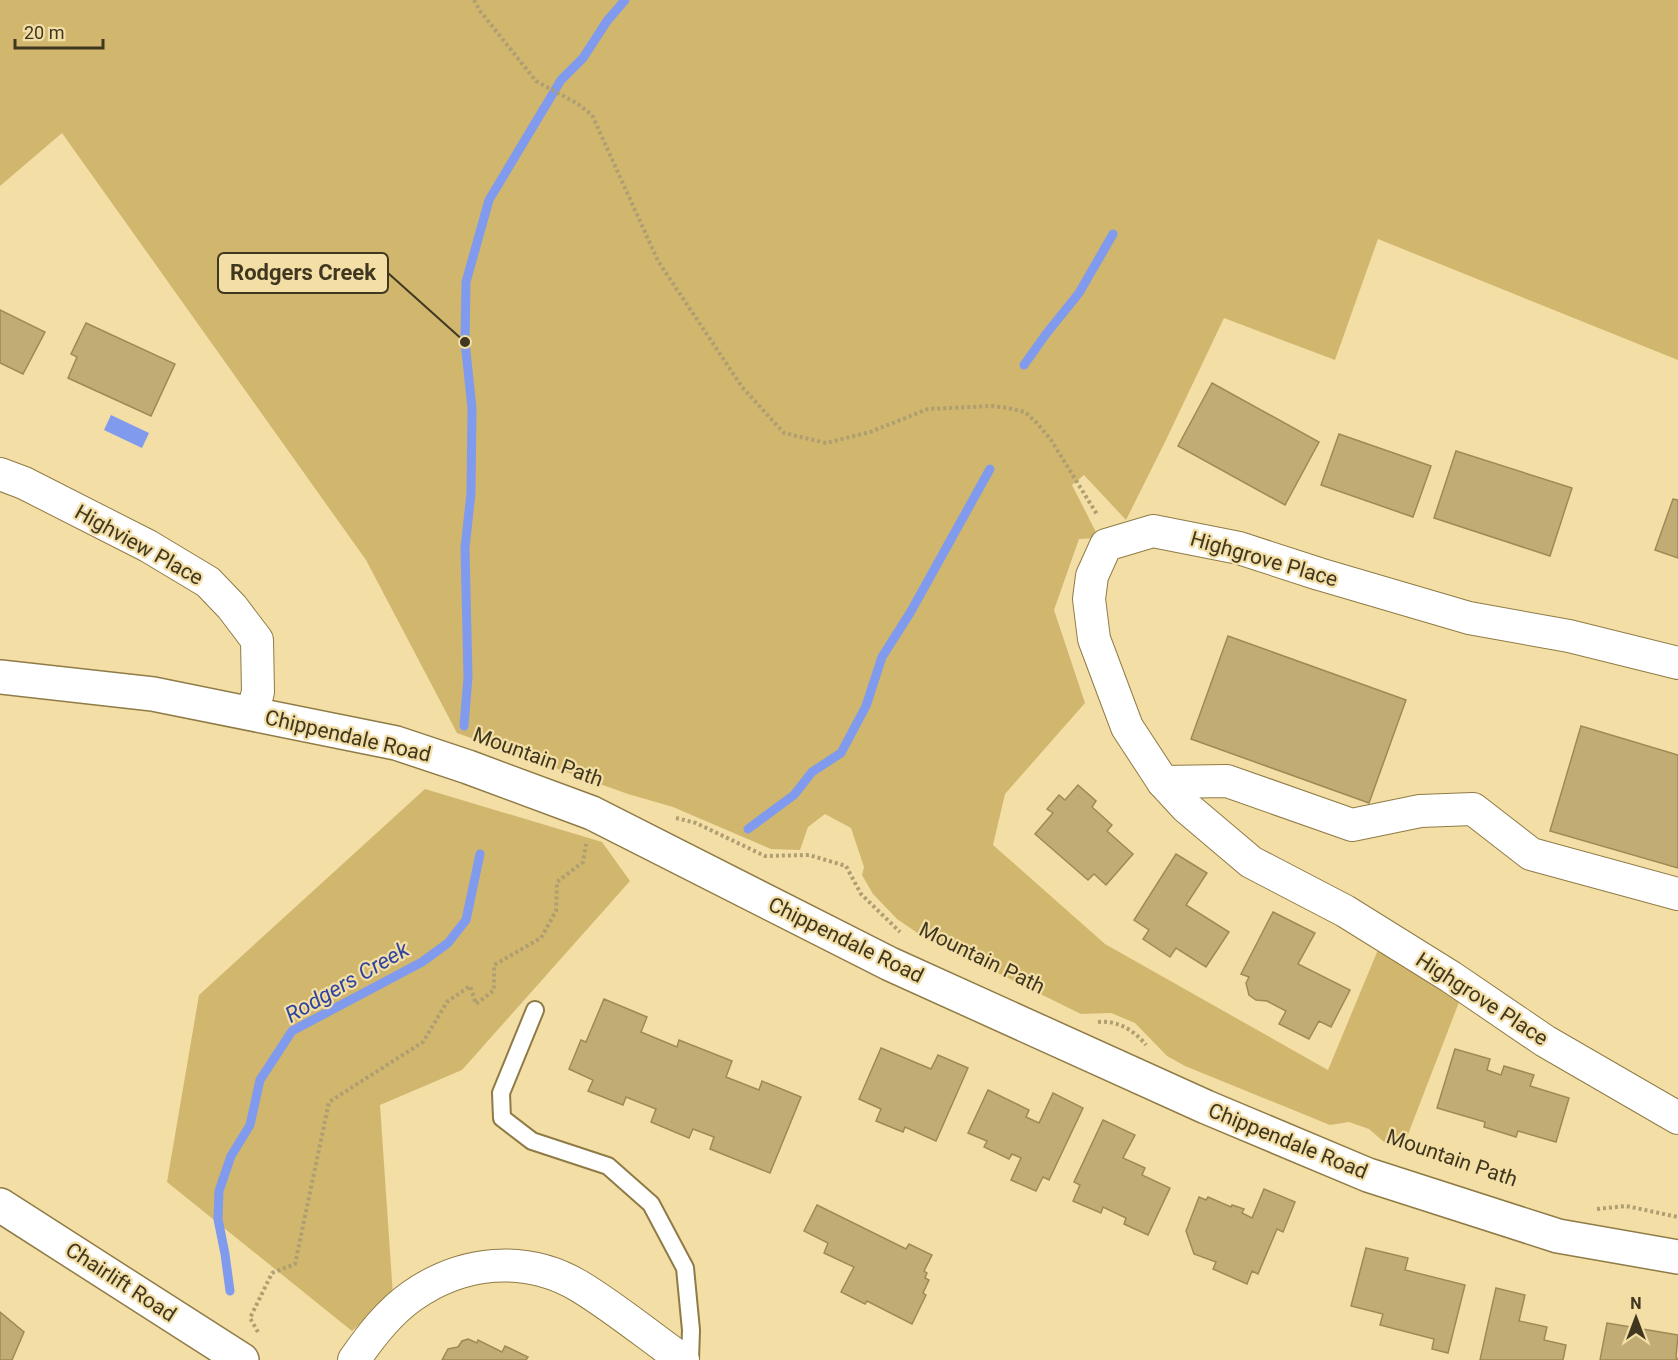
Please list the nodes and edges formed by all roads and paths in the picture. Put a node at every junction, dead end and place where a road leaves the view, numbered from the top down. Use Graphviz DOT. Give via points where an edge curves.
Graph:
graph roads {
  1 [pos="474,0"];
  2 [pos="0,474"];
  3 [pos="1106,545"];
  4 [pos="1678,663"];
  5 [pos="0,677"];
  6 [pos="252,714"];
  7 [pos="1163,782"];
  8 [pos="592,813"];
  9 [pos="676,818"];
  10 [pos="1678,894"];
  11 [pos="906,938"];
  12 [pos="535,1010"];
  13 [pos="1089,1023"];
  14 [pos="1150,1050"];
  15 [pos="1678,1118"];
  16 [pos="0,1205"];
  17 [pos="1590,1211"];
  18 [pos="1678,1217"];
  19 [pos="1678,1257"];
  20 [pos="251,1347"];
  21 [pos="354,1360"];
  22 [pos="683,1360"];
  23 [pos="690,1360"];
  1 -- 3 [label="path" via="536,81 592,115 658,261 742,387 784,432 826,443 870,432 928,410 992,406 1025,412 1051,440 1080,485 1103,525"];
  2 -- 6 [label="street, Highview Place" via="148,546 208,582 257,640 258,692"];
  3 -- 4 [label="street, Highgrove Place" via="1153,531 1239,548 1469,618 1569,636"];
  3 -- 7 [label="street, Highgrove Place" via="1092,576 1089,599 1094,639 1127,727"];
  5 -- 6 [label="street, Chippendale Road" via="153,694"];
  6 -- 8 [label="street, Chippendale Road" via="396,743"];
  7 -- 10 [label="street" via="1227,781 1352,825 1420,811 1473,809 1531,854"];
  7 -- 15 [label="street, Highgrove Place" via="1186,807 1251,862 1345,911 1545,1041"];
  8 -- 19 [label="street, Chippendale Road" via="890,964 1206,1107 1368,1175 1558,1236"];
  8 -- 20 [label="path" via="583,862 557,882 556,911 541,938 494,965 494,990 476,1004 470,987 447,1002 423,1042 329,1102 295,1264 272,1273 250,1318"];
  9 -- 11 [label="path, Mountain Path" via="696,823 765,856 809,855 846,866 861,894"];
  12 -- 23 [label="lane" via="501,1093 502,1118 532,1141 608,1166 651,1204 685,1268"];
  13 -- 14 [label="path" via="1117,1024 1131,1030"];
  16 -- 20 [label="street, Chairlift Road"];
  17 -- 18 [label="path" via="1626,1206"];
  21 -- 22 [label="street" via="372,1334 411,1297 446,1277 491,1265 530,1266 578,1285"];
}
